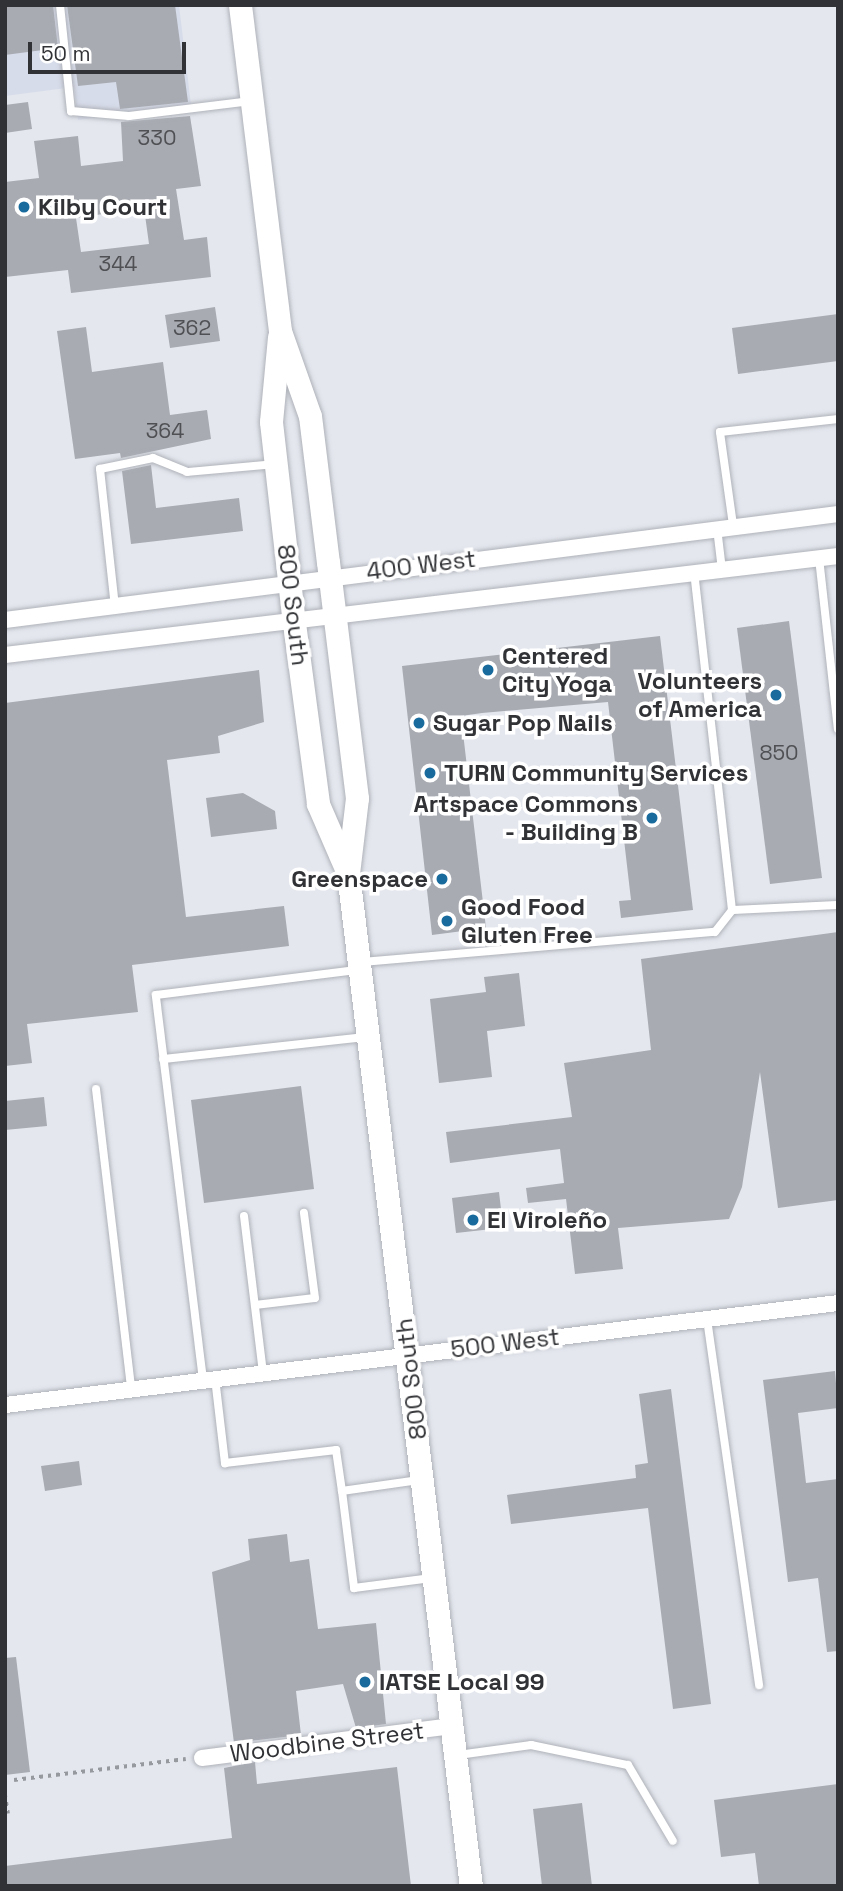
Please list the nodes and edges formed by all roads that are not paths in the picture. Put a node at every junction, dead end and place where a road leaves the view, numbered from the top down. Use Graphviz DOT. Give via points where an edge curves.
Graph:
graph roads {
  1 [pos="60,5"];
  2 [pos="240,5"];
  3 [pos="251,101"];
  4 [pos="280,331"];
  5 [pos="838,419"];
  6 [pos="275,464"];
  7 [pos="838,514"];
  8 [pos="725,526"];
  9 [pos="838,556"];
  10 [pos="819,558"];
  11 [pos="722,570"];
  12 [pos="694,573"];
  13 [pos="330,577"];
  14 [pos="290,583"];
  15 [pos="115,607"];
  16 [pos="335,618"];
  17 [pos="5,620"];
  18 [pos="295,623"];
  19 [pos="5,655"];
  20 [pos="838,729"];
  21 [pos="348,873"];
  22 [pos="838,905"];
  23 [pos="732,910"];
  24 [pos="360,966"];
  25 [pos="368,1037"];
  26 [pos="163,1059"];
  27 [pos="96,1089"];
  28 [pos="304,1213"];
  29 [pos="244,1216"];
  30 [pos="838,1303"];
  31 [pos="255,1305"];
  32 [pos="707,1319"];
  33 [pos="408,1355"];
  34 [pos="262,1372"];
  35 [pos="209,1379"];
  36 [pos="131,1388"];
  37 [pos="5,1405"];
  38 [pos="423,1479"];
  39 [pos="342,1491"];
  40 [pos="434,1578"];
  41 [pos="759,1685"];
  42 [pos="452,1726"];
  43 [pos="455,1755"];
  44 [pos="202,1758"];
  45 [pos="673,1841"];
  46 [pos="471,1886"];
  1 -- 3 [label="lane" via="71,111 129,116"];
  2 -- 3 [label="street, 800 South"];
  3 -- 4 [label="street, 800 South"];
  4 -- 6 [label="street, 800 South" via="271,422"];
  4 -- 13 [label="street, 800 South" via="310,416"];
  5 -- 8 [label="lane" via="720,432"];
  6 -- 14 [label="street, 800 South"];
  6 -- 15 [label="lane" via="187,472 153,458 100,469"];
  7 -- 8 [label="street, 400 West"];
  8 -- 11 [label="lane"];
  8 -- 13 [label="street, 400 West"];
  9 -- 10 [label="street, 400 West"];
  10 -- 11 [label="street, 400 West"];
  10 -- 20 [label="lane"];
  11 -- 12 [label="street, 400 West"];
  12 -- 16 [label="street, 400 West"];
  12 -- 23 [label="lane"];
  13 -- 14 [label="street, 400 West"];
  13 -- 16 [label="street, 800 South"];
  14 -- 15 [label="street, 400 West"];
  14 -- 18 [label="street, 800 South"];
  15 -- 17 [label="street, 400 West"];
  16 -- 18 [label="street, 400 West"];
  16 -- 21 [label="street, 800 South" via="357,798"];
  18 -- 19 [label="street, 400 West"];
  18 -- 21 [label="street, 800 South" via="318,804"];
  21 -- 24 [label="street, 800 South"];
  22 -- 23 [label="lane"];
  23 -- 24 [label="lane" via="715,932"];
  24 -- 25 [label="street, 800 South"];
  24 -- 26 [label="lane" via="156,995"];
  25 -- 26 [label="lane"];
  25 -- 33 [label="street, 800 South"];
  26 -- 35 [label="lane"];
  27 -- 36 [label="lane"];
  28 -- 31 [label="lane" via="314,1298"];
  29 -- 31 [label="lane"];
  30 -- 32 [label="street, 500 West"];
  31 -- 34 [label="lane"];
  32 -- 33 [label="street, 500 West"];
  32 -- 41 [label="lane"];
  33 -- 34 [label="street, 500 West"];
  33 -- 38 [label="street, 800 South"];
  34 -- 35 [label="street, 500 West"];
  35 -- 36 [label="street, 500 West"];
  35 -- 39 [label="lane" via="225,1463 336,1450"];
  36 -- 37 [label="street, 500 West"];
  38 -- 39 [label="lane"];
  38 -- 40 [label="street, 800 South"];
  39 -- 40 [label="lane" via="354,1588"];
  40 -- 42 [label="street, 800 South"];
  42 -- 43 [label="street, 800 South"];
  42 -- 44 [label="street, Woodbine Street"];
  43 -- 45 [label="lane" via="531,1745 628,1765"];
  43 -- 46 [label="street, 800 South"];
}
